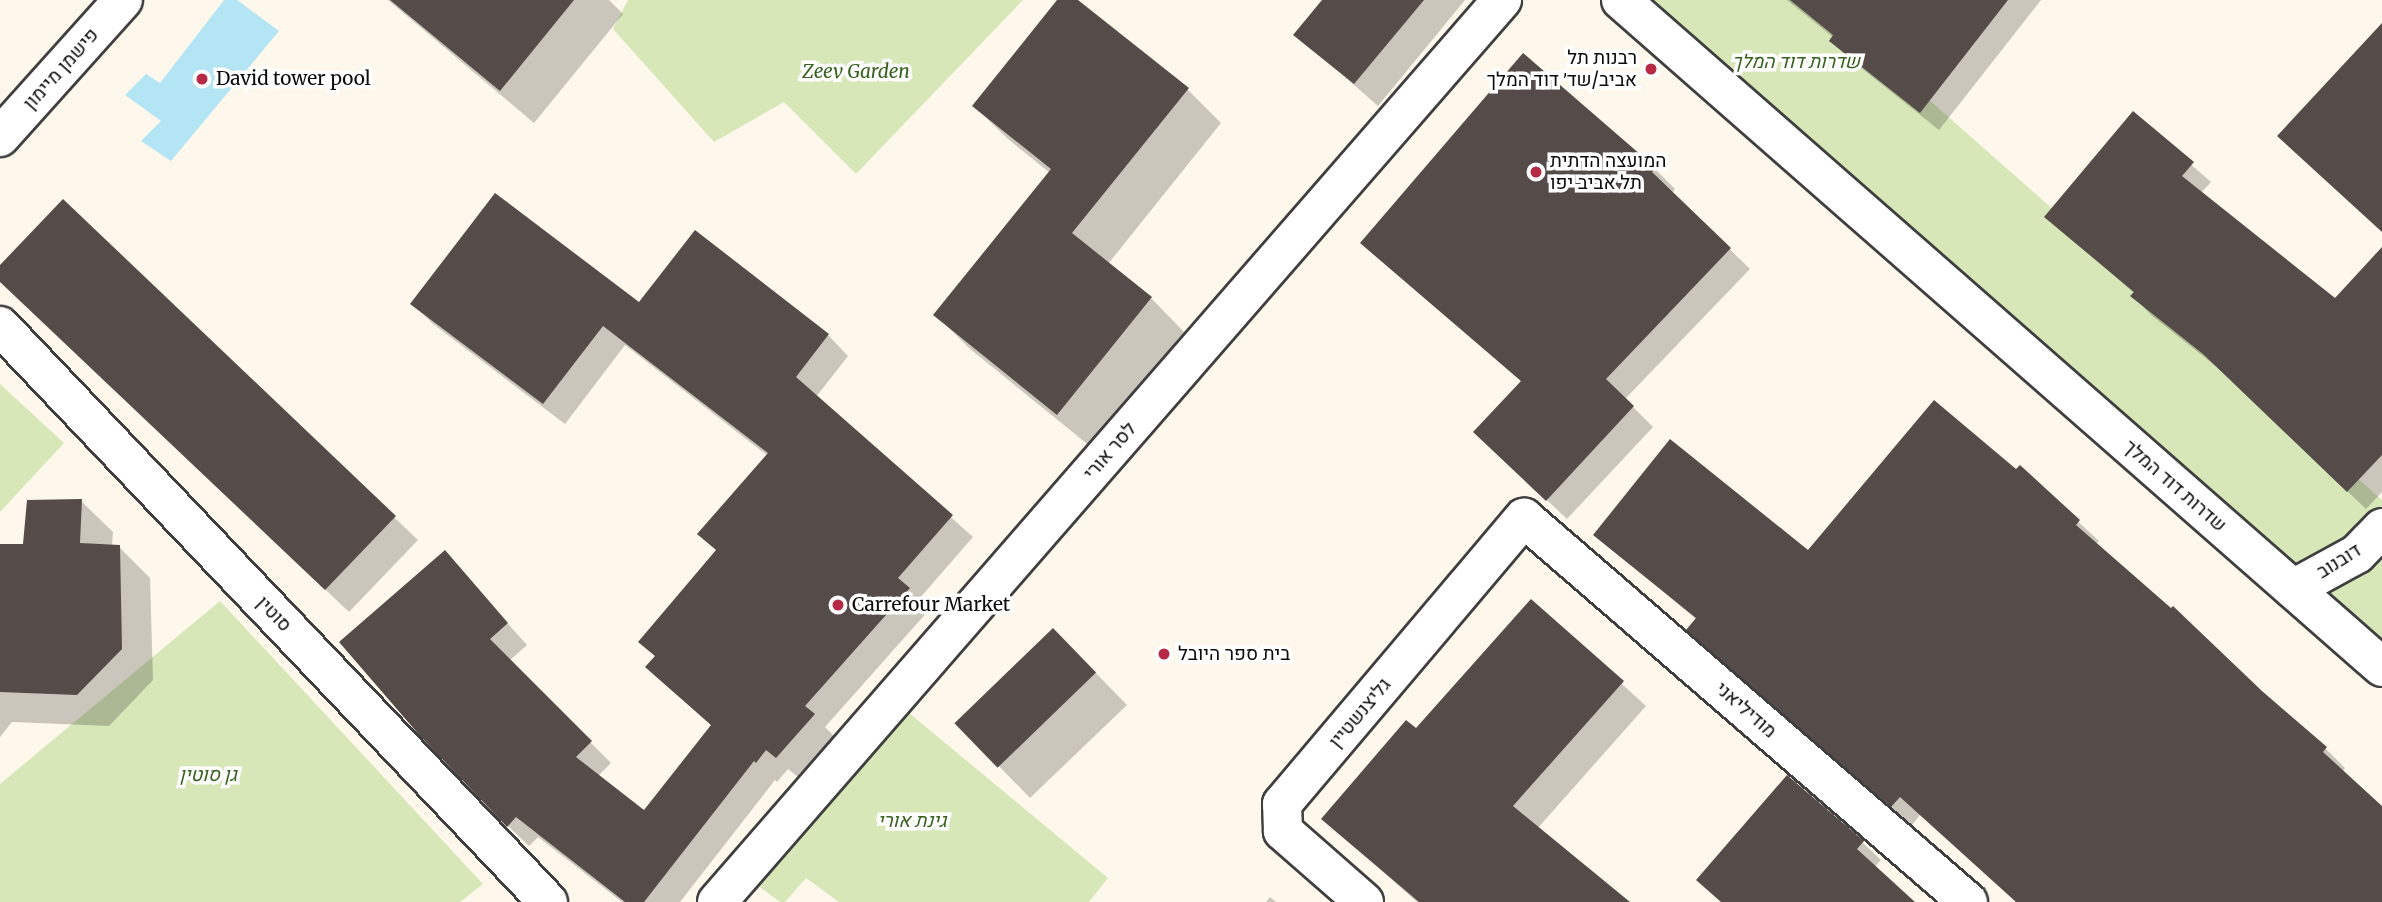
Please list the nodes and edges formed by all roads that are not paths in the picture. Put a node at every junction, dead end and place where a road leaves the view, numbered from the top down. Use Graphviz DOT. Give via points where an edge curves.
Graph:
graph roads {
  1 [pos="123,0"];
  2 [pos="1502,0"];
  3 [pos="1621,0"];
  4 [pos="0,137"];
  5 [pos="0,326"];
  6 [pos="1524,518"];
  7 [pos="2382,528"];
  8 [pos="2293,589"];
  9 [pos="2382,667"];
  10 [pos="548,902"];
  11 [pos="716,902"];
  12 [pos="1364,902"];
  13 [pos="1968,902"];
  1 -- 4 [label="street, פישמן מיימון"];
  2 -- 11 [label="street, לסר אורי"];
  3 -- 8 [label="street, שדרות דוד המלך"];
  5 -- 10 [label="street, סוטין"];
  6 -- 12 [label="street, גליצנשטיין" via="1282,804 1283,831"];
  6 -- 13 [label="street, מודיליאני"];
  7 -- 8 [label="street, דובנוב" via="2357,554"];
  8 -- 9 [label="street, שדרות דוד המלך"];
}
